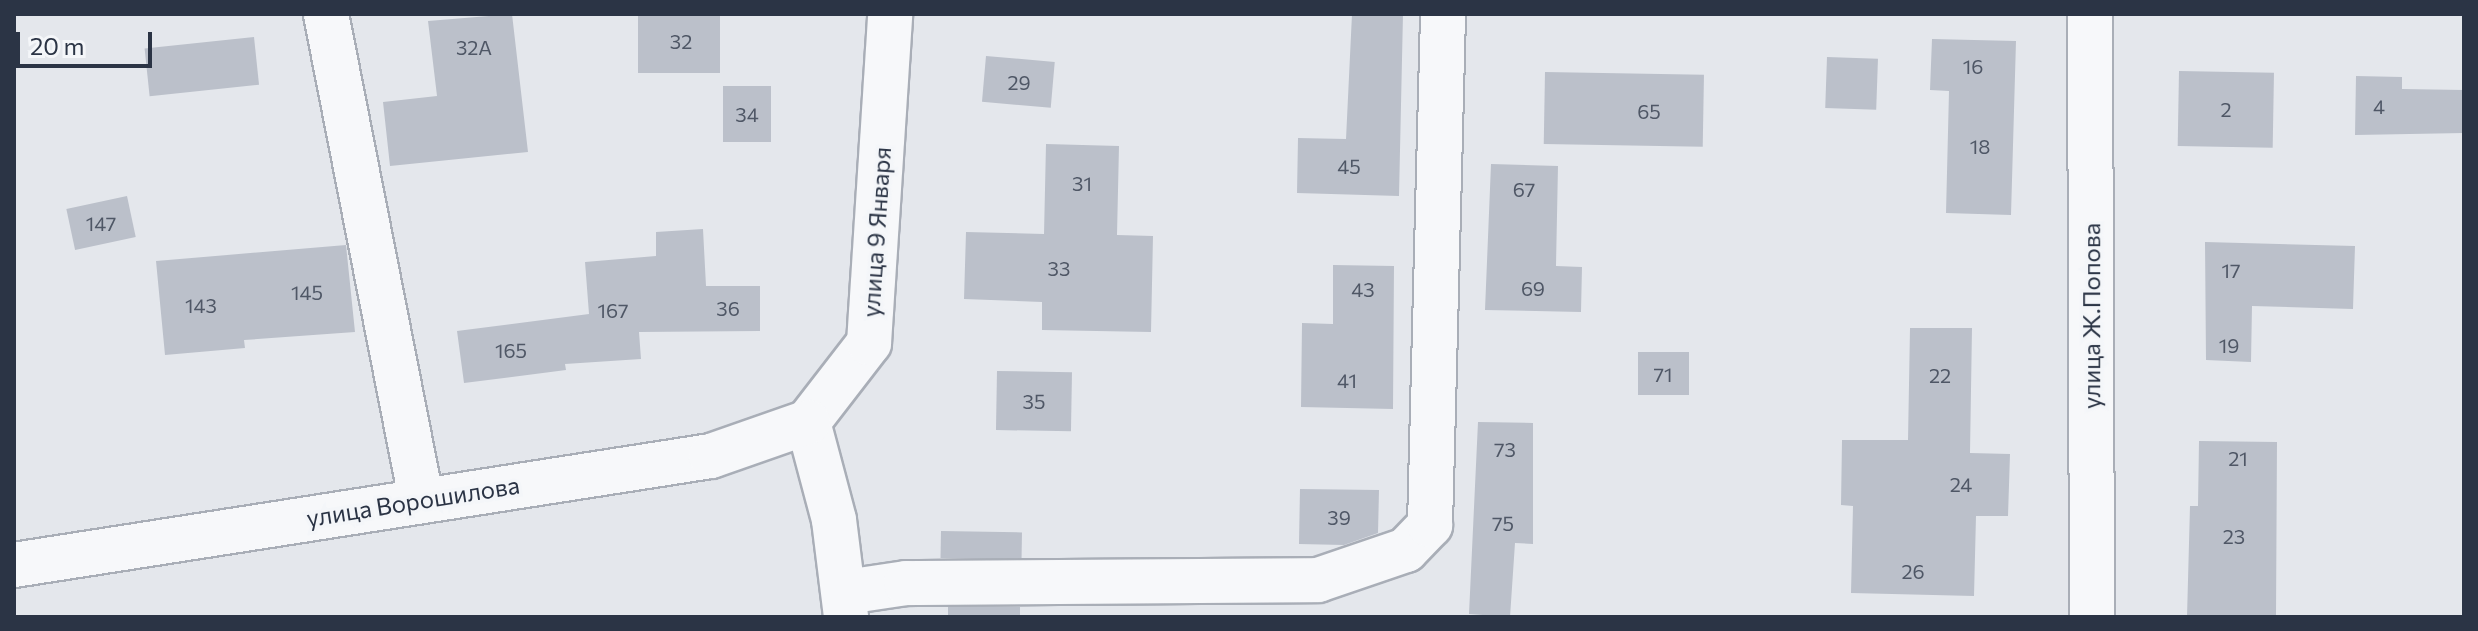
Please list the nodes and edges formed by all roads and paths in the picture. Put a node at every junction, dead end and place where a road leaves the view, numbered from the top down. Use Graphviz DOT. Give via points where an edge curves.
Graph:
graph roads {
  1 [pos="326,14"];
  2 [pos="890,14"];
  3 [pos="1443,14"];
  4 [pos="2090,14"];
  5 [pos="808,422"];
  6 [pos="421,499"];
  7 [pos="14,565"];
  8 [pos="846,605"];
  9 [pos="2092,617"];
  1 -- 6 [label="street"];
  2 -- 5 [label="street, улица 9 Января" via="869,343"];
  3 -- 8 [label="street" via="1430,525 1406,550 1318,580 906,583"];
  4 -- 9 [label="street, улица Ж.Попова"];
  5 -- 6 [label="street, улица Ворошилова" via="711,456"];
  5 -- 8 [label="street"];
  6 -- 7 [label="street, улица Ворошилова"];
}
